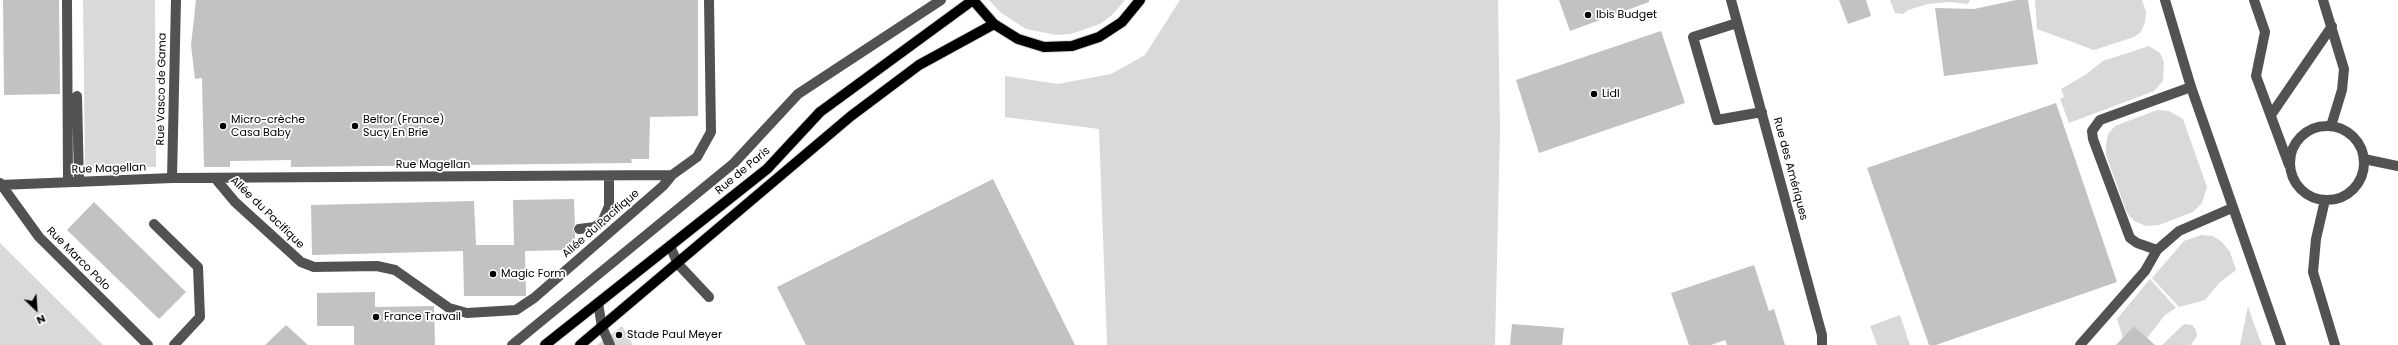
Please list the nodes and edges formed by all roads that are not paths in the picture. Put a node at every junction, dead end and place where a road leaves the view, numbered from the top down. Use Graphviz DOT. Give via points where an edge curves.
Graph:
graph roads {
  1 [pos="67,0"];
  2 [pos="176,0"];
  3 [pos="709,0"];
  4 [pos="941,0"];
  5 [pos="973,0"];
  6 [pos="1140,0"];
  7 [pos="1731,0"];
  8 [pos="2165,0"];
  9 [pos="2254,0"];
  10 [pos="2323,0"];
  11 [pos="1737,23"];
  12 [pos="994,24"];
  13 [pos="2332,26"];
  14 [pos="2191,87"];
  15 [pos="77,96"];
  16 [pos="1762,112"];
  17 [pos="2271,115"];
  18 [pos="2331,126"];
  19 [pos="2364,159"];
  20 [pos="2398,166"];
  21 [pos="2291,171"];
  22 [pos="672,175"];
  23 [pos="609,176"];
  24 [pos="172,178"];
  25 [pos="215,178"];
  26 [pos="68,182"];
  27 [pos="79,182"];
  28 [pos="1,184"];
  29 [pos="2325,200"];
  30 [pos="2232,208"];
  31 [pos="154,224"];
  32 [pos="579,229"];
  33 [pos="670,246"];
  34 [pos="2157,250"];
  35 [pos="678,264"];
  36 [pos="709,297"];
  37 [pos="598,303"];
  38 [pos="602,327"];
  39 [pos="148,345"];
  40 [pos="174,345"];
  41 [pos="512,345"];
  42 [pos="545,345"];
  43 [pos="580,345"];
  44 [pos="610,345"];
  45 [pos="1822,345"];
  46 [pos="2080,345"];
  47 [pos="2281,345"];
  48 [pos="2335,345"];
  1 -- 26 [label="street"];
  2 -- 24 [label="street, Rue Vasco de Gama"];
  3 -- 22 [label="street" via="711,132 697,156"];
  4 -- 41 [label="street" via="798,94 734,163"];
  5 -- 12 [label="main road"];
  5 -- 33 [label="main road, Rue de Paris" via="820,112 767,169"];
  6 -- 12 [label="main road" via="1122,22 1099,37 1072,46 1044,47 1018,39"];
  7 -- 11 [label="street, Rue des Amériques"];
  8 -- 14 [label="street"];
  9 -- 17 [label="street" via="2265,32 2256,76"];
  10 -- 13 [label="street"];
  11 -- 16 [label="street, Rue des Amériques"];
  11 -- 16 [label="street" via="1693,37 1717,120"];
  12 -- 35 [label="main road" via="920,65 851,116"];
  13 -- 17 [label="street"];
  13 -- 18 [label="street" via="2344,69 2342,90"];
  14 -- 30 [label="street"];
  14 -- 34 [label="street" via="2100,120 2092,131 2130,238"];
  15 -- 27 [label="street"];
  16 -- 45 [label="street, Rue des Amériques" via="1822,334"];
  17 -- 21 [label="street"];
  18 -- 19 [label="street" via="2343,129 2353,136 2361,147"];
  18 -- 21 [label="street" via="2309,131 2300,138 2292,154"];
  19 -- 20 [label="street"];
  19 -- 29 [label="street" via="2364,172 2358,184 2338,199"];
  21 -- 29 [label="street" via="2302,191"];
  22 -- 23 [label="street, Rue Magellan"];
  22 -- 25 [label="street, Allée du Pacifique" via="664,186 534,298 516,310 466,313 449,308 395,270 377,266 314,267 301,262 235,202"];
  23 -- 25 [label="street, Rue Magellan"];
  23 -- 32 [label="street" via="609,206 603,220 595,227"];
  24 -- 25 [label="street, Rue Magellan"];
  24 -- 27 [label="street, Rue Magellan"];
  26 -- 27 [label="street, Rue Magellan"];
  26 -- 28 [label="street, Rue Magellan"];
  28 -- 39 [label="street, Rue Marco Polo" via="39,237"];
  29 -- 48 [label="street" via="2316,239 2313,272"];
  30 -- 34 [label="street" via="2179,231"];
  30 -- 47 [label="street"];
  31 -- 40 [label="street" via="198,267 200,318"];
  33 -- 35 [label="street"];
  33 -- 37 [label="main road, Rue de Paris"];
  34 -- 46 [label="street" via="2145,271"];
  35 -- 36 [label="street"];
  35 -- 38 [label="main road"];
  37 -- 38 [label="street"];
  37 -- 42 [label="main road, Rue de Paris"];
  38 -- 43 [label="main road"];
  38 -- 44 [label="street"];
}
